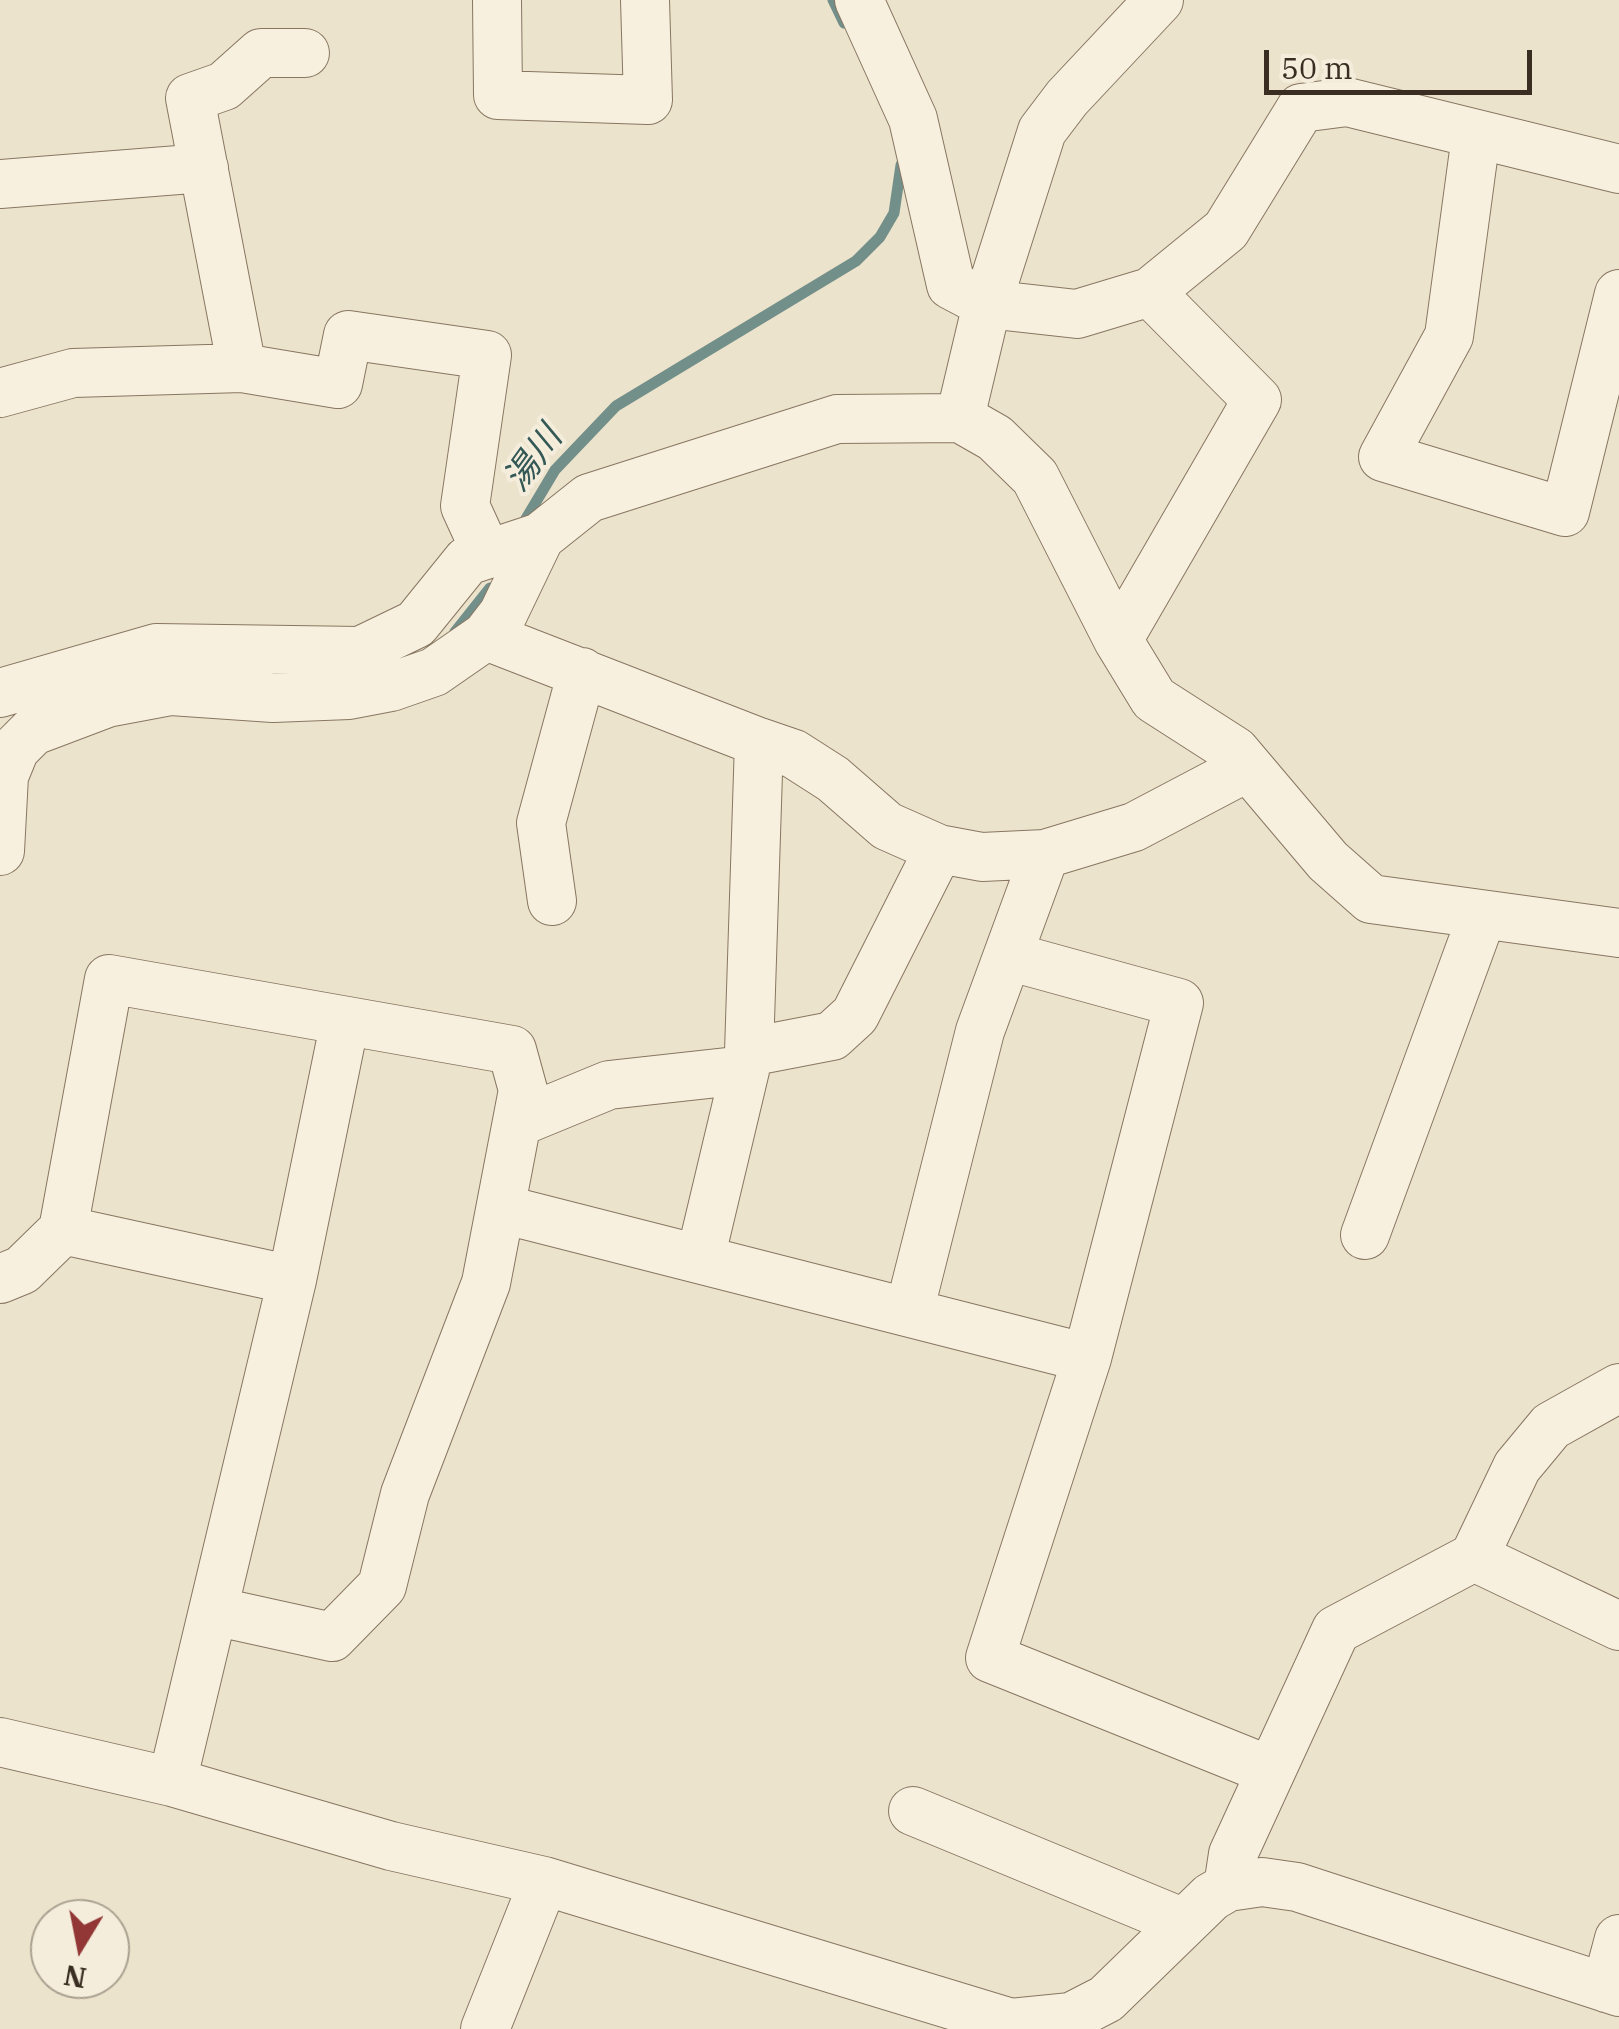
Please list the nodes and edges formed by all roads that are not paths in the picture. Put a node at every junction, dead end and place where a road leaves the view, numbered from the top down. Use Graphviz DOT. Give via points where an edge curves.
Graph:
graph roads {
  1 [pos="497,0"];
  2 [pos="645,0"];
  3 [pos="858,0"];
  4 [pos="1158,0"];
  5 [pos="305,54"];
  6 [pos="1476,136"];
  7 [pos="204,168"];
  8 [pos="1619,169"];
  9 [pos="0,184"];
  10 [pos="1150,292"];
  11 [pos="1619,294"];
  12 [pos="987,304"];
  13 [pos="242,368"];
  14 [pos="0,392"];
  15 [pos="960,418"];
  16 [pos="540,537"];
  17 [pos="487,554"];
  18 [pos="486,636"];
  19 [pos="1118,640"];
  20 [pos="582,672"];
  21 [pos="0,693"];
  22 [pos="758,742"];
  23 [pos="1248,767"];
  24 [pos="2,775"];
  25 [pos="939,848"];
  26 [pos="0,850"];
  27 [pos="1045,854"];
  28 [pos="552,900"];
  29 [pos="1482,916"];
  30 [pos="1619,933"];
  31 [pos="1008,956"];
  32 [pos="345,1021"];
  33 [pos="747,1061"];
  34 [pos="518,1122"];
  35 [pos="502,1209"];
  36 [pos="63,1230"];
  37 [pos="1365,1235"];
  38 [pos="700,1258"];
  39 [pos="0,1279"];
  40 [pos="292,1280"];
  41 [pos="908,1312"];
  42 [pos="1088,1358"];
  43 [pos="1619,1388"];
  44 [pos="1474,1557"];
  45 [pos="214,1611"];
  46 [pos="1619,1626"];
  47 [pos="0,1742"];
  48 [pos="1271,1771"];
  49 [pos="172,1782"];
  50 [pos="913,1812"];
  51 [pos="544,1882"];
  52 [pos="1228,1887"];
  53 [pos="1184,1923"];
  54 [pos="1619,1939"];
  55 [pos="1612,1990"];
  56 [pos="485,2029"];
  1 -- 2 [label="street" via="498,95 648,100"];
  3 -- 12 [label="street" via="913,119 951,284"];
  4 -- 12 [label="street" via="1042,131"];
  5 -- 7 [label="street" via="261,54 224,86 190,98"];
  6 -- 8 [label="street"];
  6 -- 10 [label="street" via="1347,102 1300,108 1226,230"];
  6 -- 11 [label="street" via="1448,336 1383,457 1566,512"];
  7 -- 9 [label="street"];
  7 -- 13 [label="street"];
  10 -- 12 [label="street" via="1077,314"];
  10 -- 19 [label="street" via="1257,400"];
  12 -- 15 [label="street"];
  13 -- 14 [label="street" via="73,374"];
  13 -- 17 [label="street" via="338,384 348,336 488,355 464,506"];
  15 -- 16 [label="street" via="838,419 589,498"];
  15 -- 19 [label="street" via="995,438 1034,477"];
  16 -- 17 [label="street"];
  16 -- 18 [label="street"];
  17 -- 21 [label="street" via="467,560 416,624 360,650 156,648"];
  18 -- 20 [label="street"];
  18 -- 24 [label="street" via="434,672 349,695 171,691 108,703 33,732"];
  19 -- 23 [label="street" via="1154,698 1235,751"];
  20 -- 22 [label="street"];
  20 -- 28 [label="street" via="541,823"];
  22 -- 25 [label="street" via="794,754 888,826"];
  22 -- 33 [label="street"];
  23 -- 27 [label="street" via="1134,826"];
  23 -- 29 [label="street" via="1328,861 1371,899"];
  24 -- 26 [label="street"];
  25 -- 27 [label="street" via="982,857"];
  25 -- 33 [label="street" via="855,1014 832,1036"];
  27 -- 31 [label="street"];
  29 -- 30 [label="street"];
  29 -- 37 [label="street"];
  31 -- 41 [label="street" via="980,1031"];
  31 -- 42 [label="street" via="1178,1003"];
  32 -- 34 [label="street" via="512,1050 522,1090"];
  32 -- 36 [label="street" via="110,978"];
  32 -- 40 [label="street"];
  33 -- 34 [label="street" via="609,1084"];
  33 -- 38 [label="street"];
  34 -- 35 [label="street"];
  35 -- 38 [label="street"];
  35 -- 45 [label="street" via="486,1283 405,1494 382,1586 332,1637"];
  36 -- 39 [label="street" via="22,1270"];
  36 -- 40 [label="street"];
  38 -- 41 [label="street"];
  40 -- 45 [label="street"];
  41 -- 42 [label="street"];
  42 -- 48 [label="street" via="990,1658"];
  43 -- 44 [label="street" via="1550,1426 1516,1468"];
  44 -- 46 [label="street"];
  44 -- 48 [label="street" via="1336,1630"];
  45 -- 49 [label="street"];
  47 -- 49 [label="street"];
  48 -- 52 [label="street" via="1234,1854"];
  49 -- 51 [label="street"];
  50 -- 53 [label="street"];
  51 -- 53 [label="street" via="1011,2023 1071,2017 1106,1999"];
  51 -- 56 [label="street"];
  52 -- 53 [label="street"];
  52 -- 55 [label="street" via="1297,1887"];
  54 -- 55 [label="street"];
}
